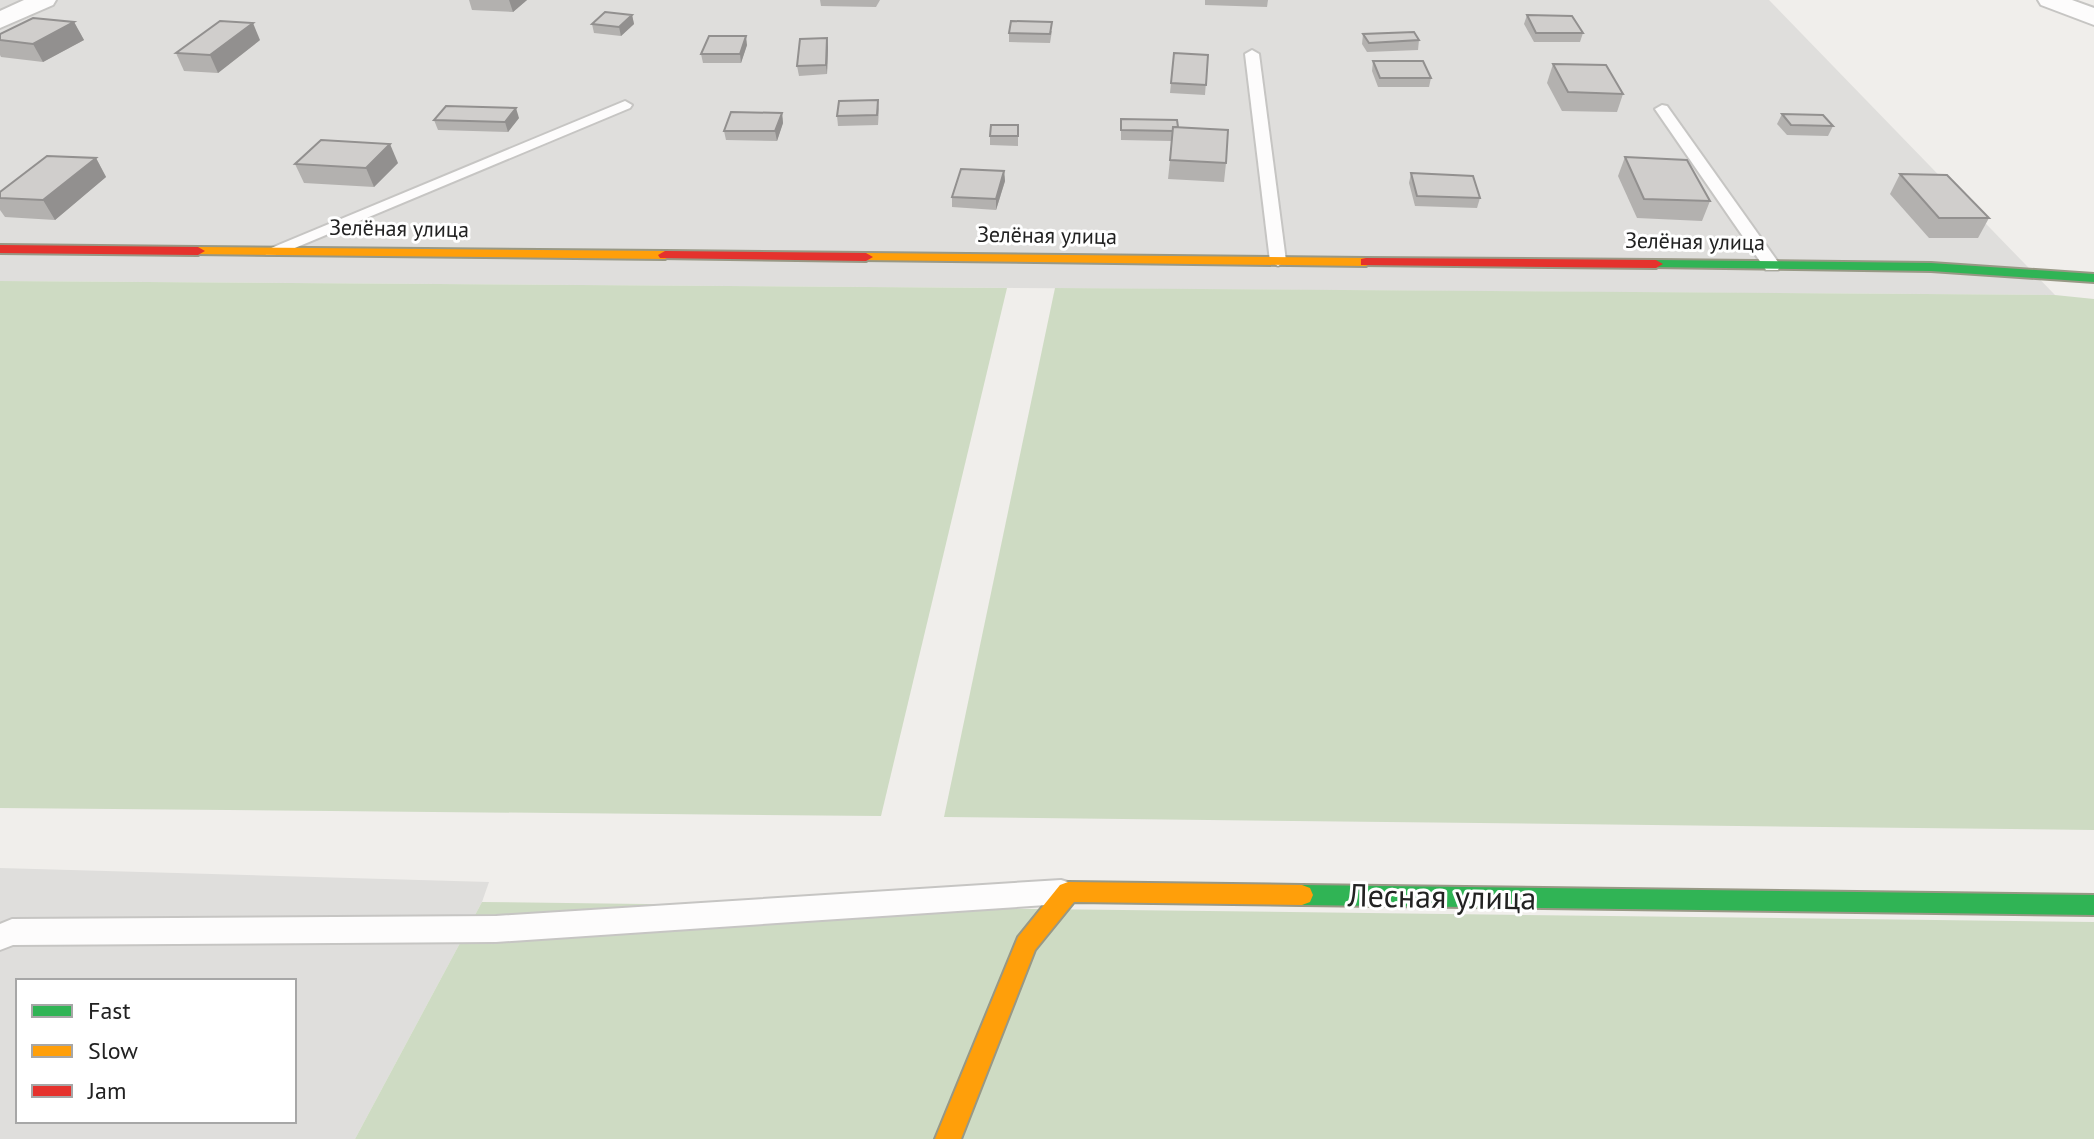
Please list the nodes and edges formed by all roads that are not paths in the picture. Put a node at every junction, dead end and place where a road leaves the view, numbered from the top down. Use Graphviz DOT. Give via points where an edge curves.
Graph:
graph roads {
  1 [pos="44,0"];
  2 [pos="2050,0"];
  3 [pos="2094,17"];
  4 [pos="0,20"];
  5 [pos="1252,54"];
  6 [pos="625,105"];
  7 [pos="1662,109"];
  8 [pos="0,249"];
  9 [pos="272,251"];
  10 [pos="1278,261"];
  11 [pos="1772,266"];
  12 [pos="2094,278"];
  13 [pos="1068,892"];
  14 [pos="2094,905"];
  15 [pos="0,937"];
  16 [pos="948,1139"];
  1 -- 4 [label="street"];
  2 -- 3 [label="street"];
  5 -- 10 [label="lane"];
  6 -- 9 [label="lane"];
  7 -- 11 [label="lane"];
  8 -- 9 [label="street, Зелёная улица"];
  9 -- 10 [label="street, Зелёная улица"];
  10 -- 11 [label="street, Зелёная улица"];
  11 -- 12 [label="street, Зелёная улица" via="1931,267"];
  13 -- 14 [label="street, Лесная улица"];
  13 -- 15 [label="lane" via="496,929 12,932"];
  13 -- 16 [label="street" via="1026,944"];
}
